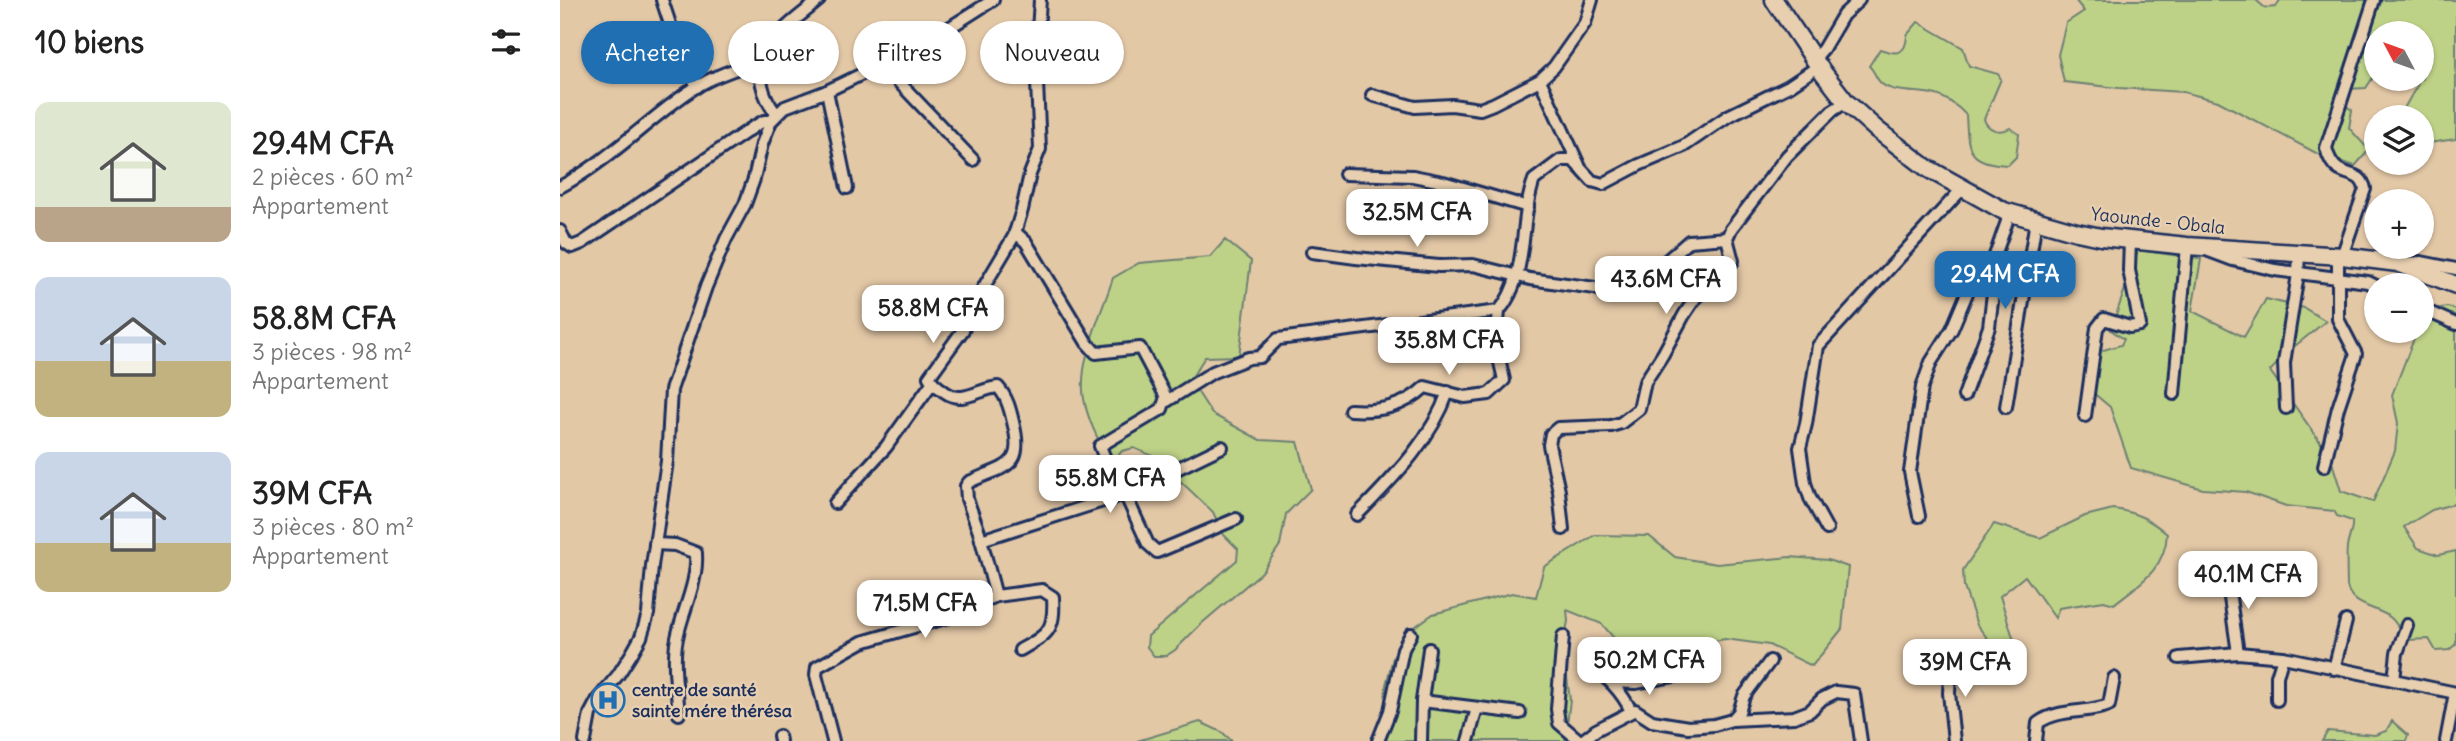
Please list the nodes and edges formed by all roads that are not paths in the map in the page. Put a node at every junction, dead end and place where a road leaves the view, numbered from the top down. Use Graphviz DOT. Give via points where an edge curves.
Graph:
graph roads {
  1 [pos="662,0"];
  2 [pos="819,0"];
  3 [pos="993,0"];
  4 [pos="1041,0"];
  5 [pos="1592,0"];
  6 [pos="1774,0"];
  7 [pos="1859,0"];
  8 [pos="2374,0"];
  9 [pos="794,21"];
  10 [pos="960,21"];
  11 [pos="1817,62"];
  12 [pos="728,72"];
  13 [pos="853,78"];
  14 [pos="1540,80"];
  15 [pos="761,84"];
  16 [pos="901,84"];
  17 [pos="697,87"];
  18 [pos="827,91"];
  19 [pos="1372,95"];
  20 [pos="1846,102"];
  21 [pos="774,118"];
  22 [pos="973,160"];
  23 [pos="1579,165"];
  24 [pos="1345,174"];
  25 [pos="560,186"];
  26 [pos="847,188"];
  27 [pos="1962,189"];
  28 [pos="1528,207"];
  29 [pos="2010,213"];
  30 [pos="2036,220"];
  31 [pos="560,231"];
  32 [pos="1015,232"];
  33 [pos="1727,238"];
  34 [pos="2130,240"];
  35 [pos="2194,246"];
  36 [pos="572,247"];
  37 [pos="1312,251"];
  38 [pos="2299,252"];
  39 [pos="560,253"];
  40 [pos="2340,256"];
  41 [pos="2404,265"];
  42 [pos="2456,268"];
  43 [pos="2298,274"];
  44 [pos="1516,275"];
  45 [pos="1993,276"];
  46 [pos="2338,278"];
  47 [pos="2364,283"];
  48 [pos="2456,285"];
  49 [pos="1499,311"];
  50 [pos="2434,314"];
  51 [pos="2456,324"];
  52 [pos="932,383"];
  53 [pos="1448,393"];
  54 [pos="2174,394"];
  55 [pos="1964,396"];
  56 [pos="1167,401"];
  57 [pos="2006,407"];
  58 [pos="2286,408"];
  59 [pos="1350,410"];
  60 [pos="2085,416"];
  61 [pos="1222,447"];
  62 [pos="2324,466"];
  63 [pos="1125,494"];
  64 [pos="835,503"];
  65 [pos="1357,515"];
  66 [pos="1919,516"];
  67 [pos="1236,519"];
  68 [pos="1827,528"];
  69 [pos="1563,529"];
  70 [pos="981,540"];
  71 [pos="655,544"];
  72 [pos="2234,570"];
  73 [pos="996,596"];
  74 [pos="2346,621"];
  75 [pos="2407,625"];
  76 [pos="1411,634"];
  77 [pos="1563,636"];
  78 [pos="1429,649"];
  79 [pos="1020,650"];
  80 [pos="2238,653"];
  81 [pos="2283,657"];
  82 [pos="1951,658"];
  83 [pos="2179,658"];
  84 [pos="1770,661"];
  85 [pos="1590,664"];
  86 [pos="2334,669"];
  87 [pos="1685,674"];
  88 [pos="2114,678"];
  89 [pos="2394,680"];
  90 [pos="1613,682"];
  91 [pos="2455,693"];
  92 [pos="2277,700"];
  93 [pos="1423,701"];
  94 [pos="1477,708"];
  95 [pos="1631,711"];
  96 [pos="1520,713"];
  97 [pos="679,714"];
  98 [pos="1732,720"];
  99 [pos="585,741"];
  100 [pos="834,741"];
  101 [pos="1378,741"];
  102 [pos="1421,741"];
  103 [pos="1468,741"];
  104 [pos="1581,741"];
  105 [pos="1861,741"];
  106 [pos="1954,741"];
  107 [pos="2036,741"];
  108 [pos="2446,741"];
  1 -- 17 [label="street"];
  2 -- 9 [label="street"];
  3 -- 10 [label="street"];
  4 -- 32 [label="street" via="1036,61 1040,149"];
  5 -- 14 [label="street" via="1585,23"];
  6 -- 11 [label="highway, Yaounde - Obala"];
  7 -- 11 [label="street" via="1843,15"];
  8 -- 40 [label="street" via="2326,148 2336,168 2359,177 2365,189"];
  11 -- 20 [label="highway, Yaounde - Obala"];
  11 -- 23 [label="street" via="1789,86 1684,146 1603,184 1592,181"];
  12 -- 17 [label="street"];
  13 -- 18 [label="street"];
  14 -- 19 [label="street" via="1480,109 1415,107"];
  14 -- 23 [label="street"];
  15 -- 21 [label="street"];
  16 -- 22 [label="street"];
  17 -- 25 [label="street" via="589,171"];
  18 -- 21 [label="street" via="785,107"];
  18 -- 26 [label="street"];
  20 -- 27 [label="highway, Yaounde - Obala" via="1927,168"];
  20 -- 33 [label="street" via="1787,156"];
  21 -- 36 [label="street"];
  21 -- 71 [label="street" via="671,390"];
  23 -- 28 [label="street" via="1561,160 1534,180"];
  24 -- 28 [label="street" via="1413,176"];
  27 -- 29 [label="highway, Yaounde - Obala"];
  27 -- 68 [label="street" via="1818,346 1800,448 1810,498"];
  28 -- 44 [label="street"];
  29 -- 30 [label="highway, Yaounde - Obala"];
  29 -- 45 [label="street" via="1992,264"];
  30 -- 34 [label="highway, Yaounde - Obala"];
  30 -- 57 [label="street"];
  31 -- 36 [label="street"];
  32 -- 52 [label="street" via="962,330 929,377"];
  32 -- 56 [label="street" via="1026,242 1096,354 1140,348"];
  33 -- 44 [label="street" via="1689,242 1632,291 1618,295"];
  33 -- 69 [label="street" via="1733,261 1684,315 1644,382 1639,409 1611,426 1558,428 1551,433"];
  34 -- 35 [label="highway, Yaounde - Obala"];
  34 -- 60 [label="street" via="2129,270 2140,325 2130,327 2104,318 2097,328"];
  35 -- 38 [label="highway, Yaounde - Obala"];
  35 -- 43 [label="street"];
  35 -- 54 [label="street"];
  36 -- 39 [label="street"];
  37 -- 44 [label="street" via="1439,266 1473,265"];
  38 -- 40 [label="highway, Yaounde - Obala"];
  38 -- 43 [label="street"];
  40 -- 41 [label="highway, Yaounde - Obala"];
  40 -- 46 [label="street"];
  41 -- 42 [label="street" via="2421,262"];
  41 -- 48 [label="highway, Yaounde - Obala"];
  43 -- 46 [label="street"];
  43 -- 58 [label="street" via="2284,363"];
  44 -- 49 [label="street"];
  45 -- 55 [label="street" via="1989,327"];
  45 -- 66 [label="street" via="1975,274 1922,387 1910,472"];
  46 -- 47 [label="street"];
  46 -- 62 [label="street" via="2338,319 2356,354"];
  49 -- 53 [label="street" via="1496,345 1504,380 1489,394 1465,397"];
  49 -- 56 [label="street" via="1278,340 1260,357 1213,372"];
  50 -- 51 [label="street"];
  52 -- 64 [label="street" via="886,447"];
  52 -- 70 [label="street" via="960,398 998,387 1011,413 1018,440 1015,457 966,486"];
  53 -- 59 [label="street" via="1425,387 1411,400 1371,412"];
  53 -- 65 [label="street" via="1440,415 1411,456"];
  56 -- 63 [label="street" via="1162,409 1101,446 1113,479"];
  61 -- 63 [label="street"];
  63 -- 67 [label="street" via="1148,544 1157,552"];
  63 -- 70 [label="street"];
  70 -- 73 [label="street"];
  71 -- 97 [label="street" via="695,553 697,568 676,639"];
  71 -- 99 [label="street" via="648,614 641,636 598,699"];
  72 -- 80 [label="street" via="2230,598"];
  73 -- 79 [label="street" via="1042,590 1053,597 1050,629"];
  73 -- 100 [label="street" via="862,642 817,667"];
  74 -- 86 [label="street"];
  75 -- 89 [label="street"];
  76 -- 101 [label="street"];
  77 -- 104 [label="street" via="1559,723"];
  78 -- 93 [label="street"];
  80 -- 81 [label="street"];
  80 -- 83 [label="street"];
  81 -- 86 [label="street"];
  81 -- 92 [label="street"];
  82 -- 106 [label="street"];
  84 -- 98 [label="street"];
  85 -- 90 [label="street"];
  86 -- 89 [label="street"];
  87 -- 90 [label="street" via="1636,683"];
  88 -- 107 [label="street" via="2109,705 2045,718 2038,723"];
  89 -- 91 [label="street"];
  90 -- 95 [label="street"];
  91 -- 108 [label="street"];
  93 -- 94 [label="street"];
  93 -- 102 [label="street"];
  94 -- 96 [label="street"];
  94 -- 103 [label="street"];
  95 -- 98 [label="street" via="1652,721 1688,727"];
  95 -- 104 [label="street"];
  98 -- 105 [label="street" via="1794,717 1836,692 1854,694"];
}
